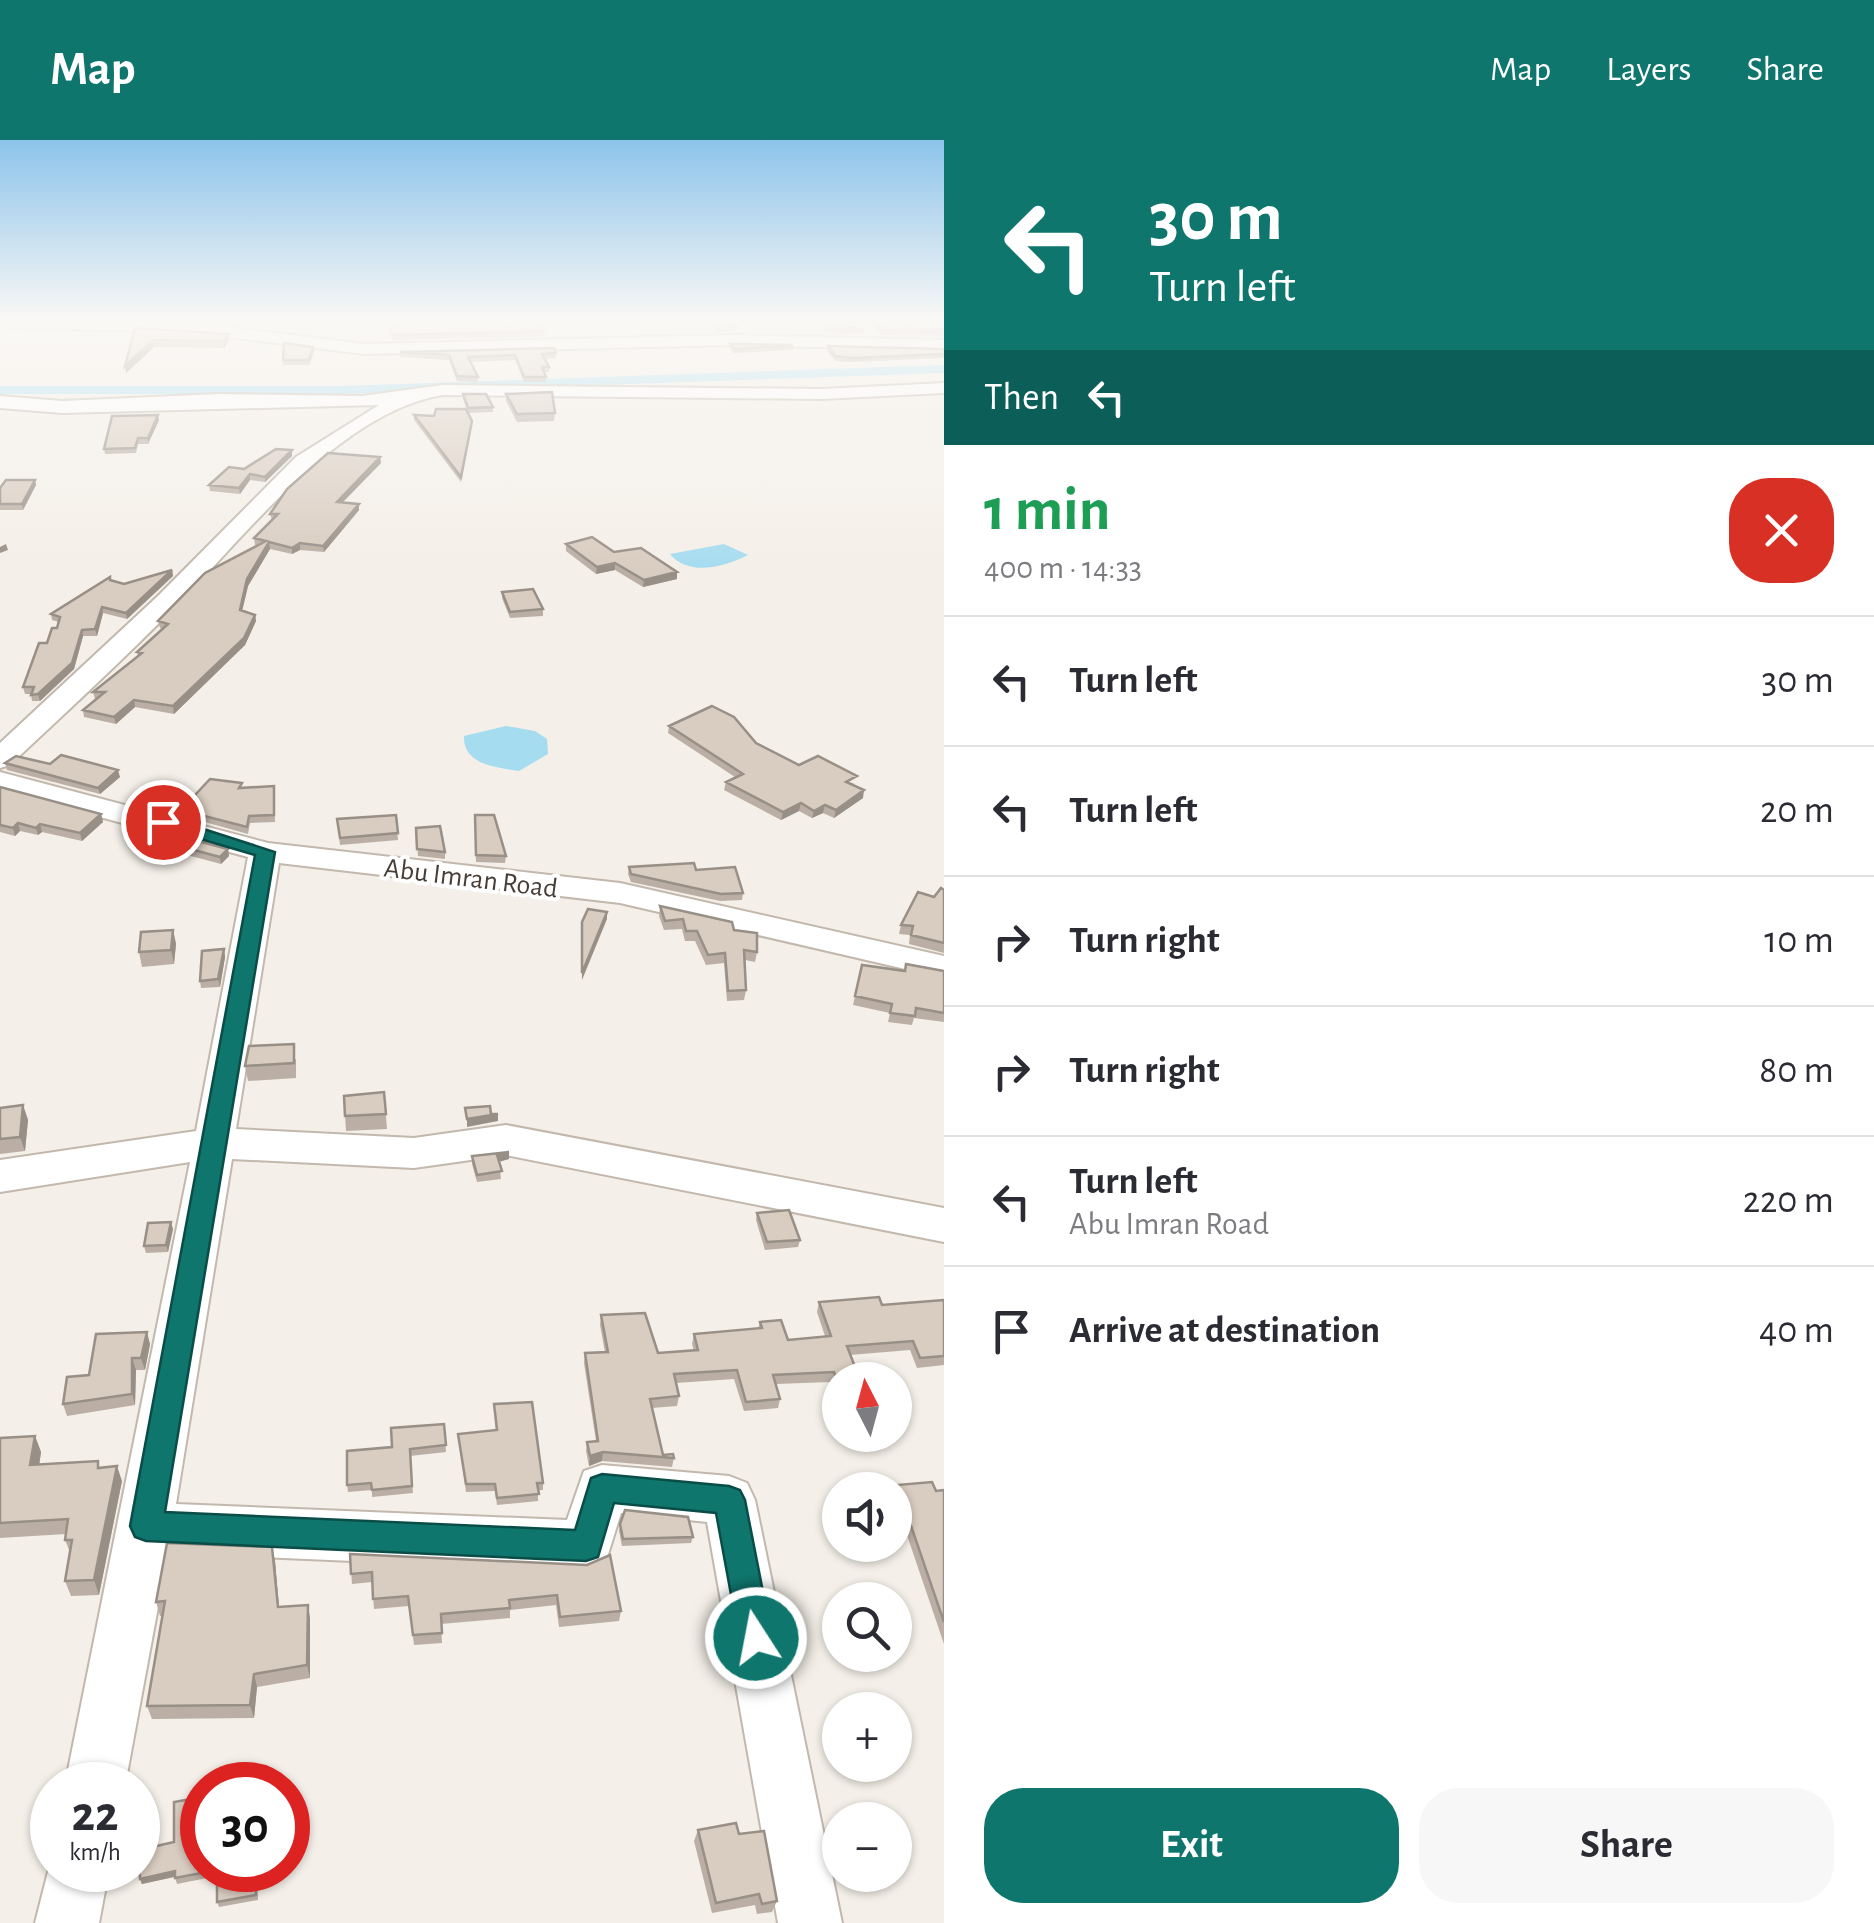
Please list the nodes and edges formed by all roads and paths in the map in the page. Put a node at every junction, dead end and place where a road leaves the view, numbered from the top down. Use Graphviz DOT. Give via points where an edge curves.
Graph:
graph roads {
  1 [pos="12,403"];
  2 [pos="156,403"];
  3 [pos="395,403"];
  4 [pos="0,758"];
  5 [pos="0,781"];
  6 [pos="266,852"];
  7 [pos="944,967"];
  8 [pos="214,1142"];
  9 [pos="0,1176"];
  10 [pos="944,1225"];
  11 [pos="146,1526"];
  12 [pos="100,1762"];
  13 [pos="73,1892"];
  14 [pos="67,1923"];
  15 [pos="810,1923"];
  1 -- 2 [label="street"];
  3 -- 4 [label="street" via="303,461"];
  5 -- 6 [label="street, Abu Imran Road"];
  6 -- 7 [label="street, Abu Imran Road" via="620,892"];
  6 -- 8 [label="street"];
  8 -- 9 [label="street"];
  8 -- 10 [label="street" via="414,1154 506,1140"];
  8 -- 11 [label="street"];
  11 -- 12 [label="street"];
  11 -- 15 [label="street" via="586,1546 602,1488 729,1500"];
  13 -- 14 [label="street"];
}
